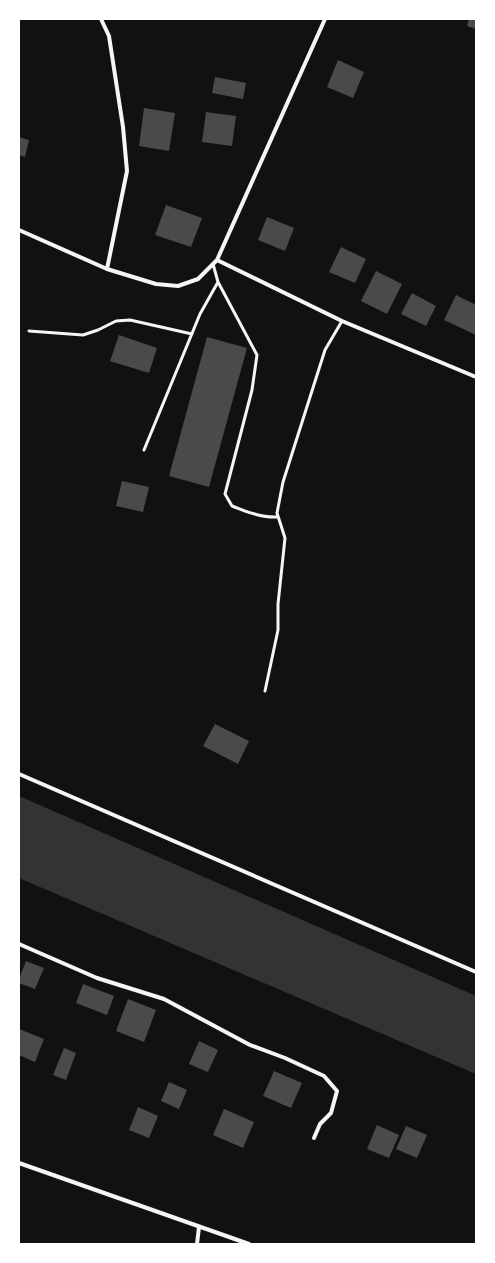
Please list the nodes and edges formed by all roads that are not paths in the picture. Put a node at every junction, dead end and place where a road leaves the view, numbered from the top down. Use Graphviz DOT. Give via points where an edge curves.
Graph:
graph roads {
  1 [pos="101,19"];
  2 [pos="325,19"];
  3 [pos="19,230"];
  4 [pos="217,260"];
  5 [pos="213,264"];
  6 [pos="107,269"];
  7 [pos="218,282"];
  8 [pos="342,321"];
  9 [pos="28,331"];
  10 [pos="192,334"];
  11 [pos="476,377"];
  12 [pos="144,450"];
  13 [pos="278,517"];
  14 [pos="265,691"];
  15 [pos="19,774"];
  16 [pos="19,944"];
  17 [pos="476,972"];
  18 [pos="314,1138"];
  19 [pos="19,1163"];
  20 [pos="199,1227"];
  21 [pos="196,1244"];
  22 [pos="249,1244"];
  1 -- 6 [label="street" via="109,36 127,172"];
  2 -- 4 [label="street"];
  3 -- 6 [label="street"];
  4 -- 5 [label="street"];
  4 -- 8 [label="street"];
  5 -- 6 [label="street" via="198,280 178,286 156,284"];
  5 -- 7 [label="lane"];
  7 -- 10 [label="lane"];
  7 -- 13 [label="lane" via="256,355 252,390 225,494 232,506 254,514"];
  8 -- 11 [label="street"];
  8 -- 13 [label="lane" via="325,350 283,482"];
  9 -- 10 [label="lane" via="83,335 116,321 130,320"];
  10 -- 12 [label="lane"];
  13 -- 14 [label="lane" via="286,538 278,604 278,630"];
  15 -- 17 [label="street"];
  16 -- 18 [label="street" via="97,978 164,999 250,1045 324,1076 337,1091 331,1113 320,1124"];
  19 -- 20 [label="street"];
  20 -- 21 [label="street"];
  20 -- 22 [label="street"];
}
